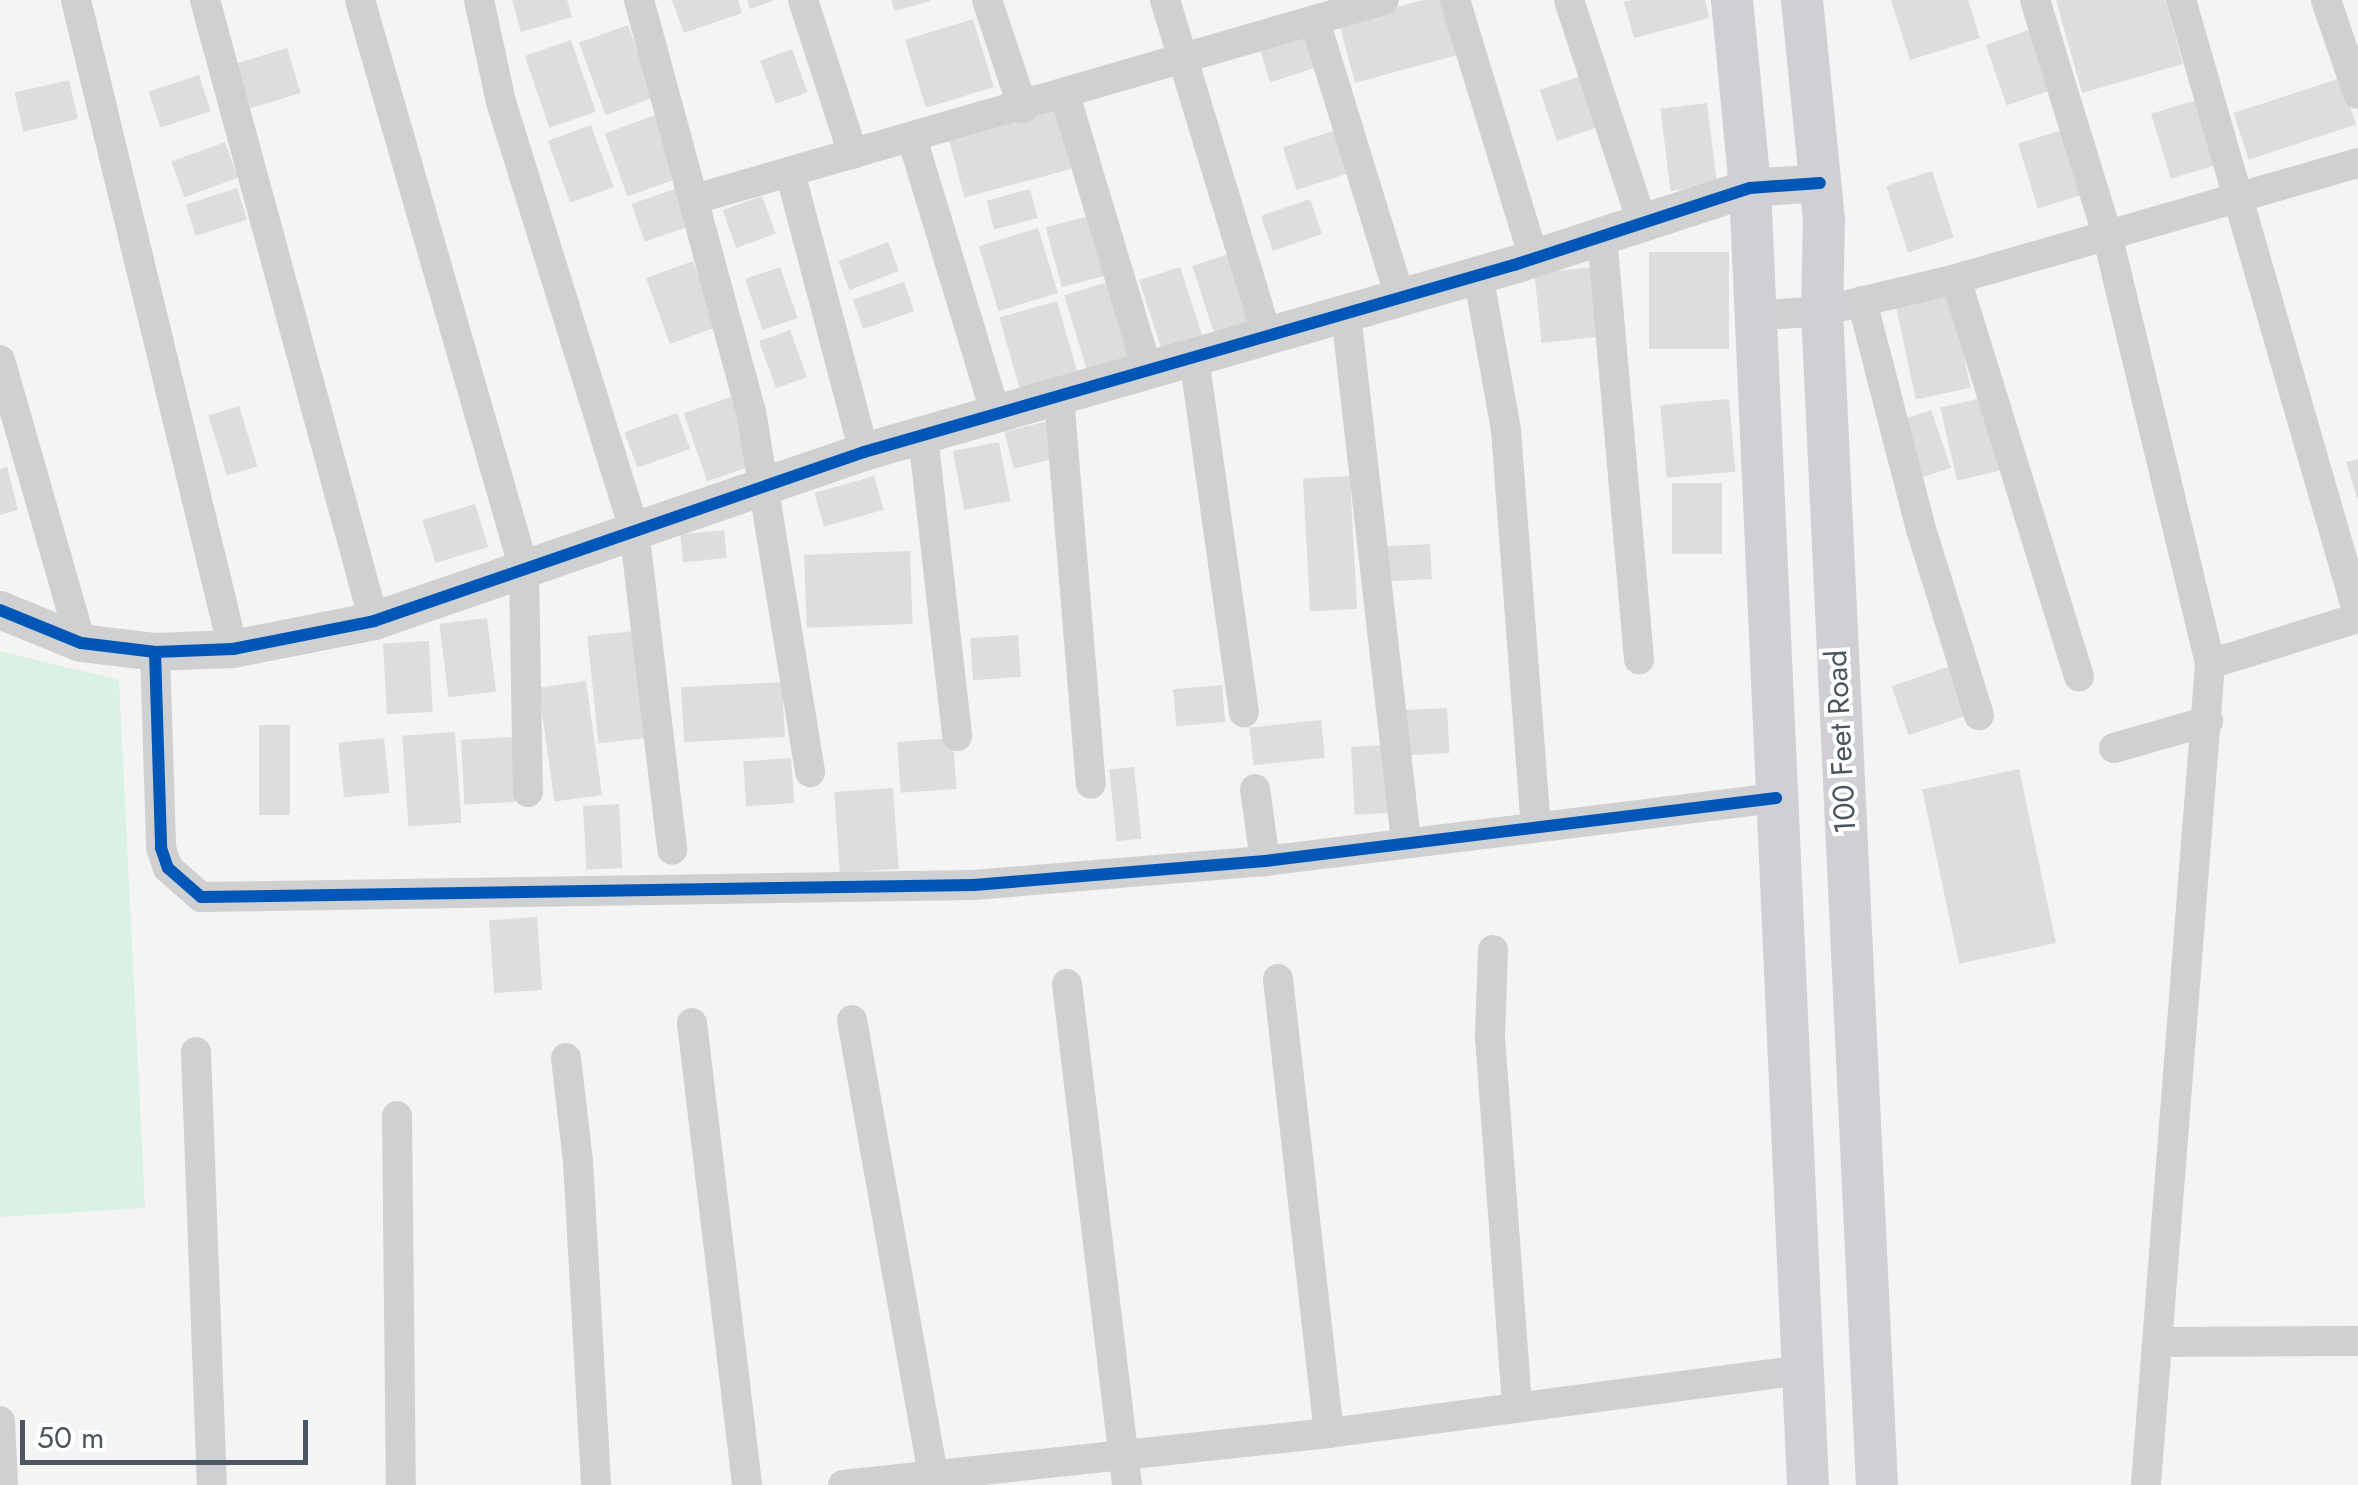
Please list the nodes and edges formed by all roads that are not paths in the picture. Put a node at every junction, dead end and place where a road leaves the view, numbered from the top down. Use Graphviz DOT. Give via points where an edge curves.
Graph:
graph roads {
  1 [pos="76,0"];
  2 [pos="205,0"];
  3 [pos="360,0"];
  4 [pos="479,0"];
  5 [pos="639,0"];
  6 [pos="804,0"];
  7 [pos="987,0"];
  8 [pos="1165,0"];
  9 [pos="1384,0"];
  10 [pos="1455,0"];
  11 [pos="1570,0"];
  12 [pos="1732,0"];
  13 [pos="1802,0"];
  14 [pos="2035,0"];
  15 [pos="2181,0"];
  16 [pos="2326,0"];
  17 [pos="1315,21"];
  18 [pos="1183,62"];
  19 [pos="2358,94"];
  20 [pos="1065,95"];
  21 [pos="1022,108"];
  22 [pos="912,138"];
  23 [pos="853,154"];
  24 [pos="2358,163"];
  25 [pos="790,172"];
  26 [pos="1820,183"];
  27 [pos="1750,188"];
  28 [pos="695,199"];
  29 [pos="2240,200"];
  30 [pos="1642,222"];
  31 [pos="2107,234"];
  32 [pos="1602,236"];
  33 [pos="1534,259"];
  34 [pos="1478,274"];
  35 [pos="1956,279"];
  36 [pos="1400,297"];
  37 [pos="1842,306"];
  38 [pos="1346,314"];
  39 [pos="1752,316"];
  40 [pos="1268,335"];
  41 [pos="1194,357"];
  42 [pos="0,360"];
  43 [pos="1148,370"];
  44 [pos="1059,397"];
  45 [pos="996,415"];
  46 [pos="922,436"];
  47 [pos="864,452"];
  48 [pos="766,486"];
  49 [pos="634,530"];
  50 [pos="524,569"];
  51 [pos="0,610"];
  52 [pos="2358,616"];
  53 [pos="374,622"];
  54 [pos="81,642"];
  55 [pos="234,648"];
  56 [pos="155,652"];
  57 [pos="1639,659"];
  58 [pos="2210,664"];
  59 [pos="2079,676"];
  60 [pos="1244,712"];
  61 [pos="1979,715"];
  62 [pos="2208,721"];
  63 [pos="957,736"];
  64 [pos="2114,748"];
  65 [pos="810,772"];
  66 [pos="1092,784"];
  67 [pos="1255,789"];
  68 [pos="528,792"];
  69 [pos="1776,798"];
  70 [pos="1536,826"];
  71 [pos="1406,840"];
  72 [pos="672,850"];
  73 [pos="1265,861"];
  74 [pos="1493,950"];
  75 [pos="1278,979"];
  76 [pos="1067,984"];
  77 [pos="852,1020"];
  78 [pos="692,1023"];
  79 [pos="196,1052"];
  80 [pos="566,1058"];
  81 [pos="396,1116"];
  82 [pos="2358,1341"];
  83 [pos="2160,1342"];
  84 [pos="1803,1370"];
  85 [pos="1516,1407"];
  86 [pos="0,1421"];
  87 [pos="1329,1432"];
  88 [pos="1125,1470"];
  89 [pos="933,1474"];
  90 [pos="3,1485"];
  91 [pos="212,1485"];
  92 [pos="401,1485"];
  93 [pos="596,1485"];
  94 [pos="747,1485"];
  95 [pos="843,1485"];
  96 [pos="1808,1485"];
  97 [pos="1877,1485"];
  98 [pos="2146,1485"];
  1 -- 55 [label="street"];
  2 -- 53 [label="street"];
  3 -- 50 [label="street"];
  4 -- 49 [label="street" via="501,102"];
  5 -- 28 [label="street"];
  6 -- 23 [label="street"];
  7 -- 21 [label="street"];
  8 -- 18 [label="street"];
  9 -- 17 [label="street"];
  10 -- 33 [label="street"];
  11 -- 30 [label="street"];
  12 -- 27 [label="main road"];
  13 -- 26 [label="main road, 100 Feet Road"];
  14 -- 31 [label="street"];
  15 -- 29 [label="street"];
  16 -- 19 [label="street"];
  17 -- 18 [label="street"];
  17 -- 36 [label="street"];
  18 -- 20 [label="street"];
  18 -- 40 [label="street"];
  20 -- 21 [label="street"];
  20 -- 43 [label="street"];
  21 -- 22 [label="street"];
  22 -- 23 [label="street"];
  22 -- 45 [label="street"];
  23 -- 25 [label="street"];
  24 -- 29 [label="street"];
  25 -- 28 [label="street"];
  25 -- 47 [label="street"];
  26 -- 27 [label="street"];
  26 -- 37 [label="main road, 100 Feet Road"];
  27 -- 30 [label="street"];
  27 -- 39 [label="main road"];
  28 -- 48 [label="street"];
  29 -- 31 [label="street"];
  29 -- 52 [label="street"];
  30 -- 32 [label="street"];
  31 -- 35 [label="street"];
  31 -- 58 [label="street"];
  32 -- 33 [label="street"];
  32 -- 57 [label="street"];
  33 -- 34 [label="street"];
  34 -- 36 [label="street"];
  34 -- 70 [label="street" via="1506,430"];
  35 -- 37 [label="street"];
  35 -- 59 [label="street"];
  36 -- 38 [label="street"];
  37 -- 39 [label="street"];
  37 -- 61 [label="street"];
  37 -- 97 [label="main road, 100 Feet Road"];
  38 -- 40 [label="street"];
  38 -- 71 [label="street"];
  39 -- 69 [label="main road"];
  40 -- 41 [label="street"];
  41 -- 43 [label="street"];
  41 -- 60 [label="street"];
  42 -- 54 [label="street"];
  43 -- 44 [label="street"];
  44 -- 45 [label="street"];
  44 -- 66 [label="street"];
  45 -- 46 [label="street"];
  46 -- 47 [label="street"];
  46 -- 63 [label="street"];
  47 -- 48 [label="street"];
  48 -- 49 [label="street"];
  48 -- 65 [label="street"];
  49 -- 50 [label="street"];
  49 -- 72 [label="street"];
  50 -- 53 [label="street"];
  50 -- 68 [label="street"];
  51 -- 54 [label="street"];
  52 -- 58 [label="street"];
  53 -- 55 [label="street"];
  54 -- 56 [label="street"];
  55 -- 56 [label="street"];
  56 -- 73 [label="street" via="161,848 168,868 201,898 829,892"];
  58 -- 62 [label="street"];
  62 -- 64 [label="street"];
  62 -- 83 [label="street"];
  67 -- 73 [label="street"];
  69 -- 70 [label="street"];
  69 -- 84 [label="main road"];
  70 -- 71 [label="street"];
  71 -- 73 [label="street"];
  74 -- 85 [label="street" via="1490,1037"];
  75 -- 87 [label="street"];
  76 -- 88 [label="street"];
  77 -- 89 [label="street"];
  78 -- 94 [label="street"];
  79 -- 91 [label="street"];
  80 -- 93 [label="street"];
  81 -- 92 [label="street"];
  82 -- 83 [label="street"];
  83 -- 98 [label="street"];
  84 -- 85 [label="street"];
  84 -- 96 [label="main road"];
  85 -- 87 [label="street"];
  86 -- 90 [label="street"];
  87 -- 88 [label="street"];
  88 -- 89 [label="street"];
  89 -- 95 [label="street"];
}
